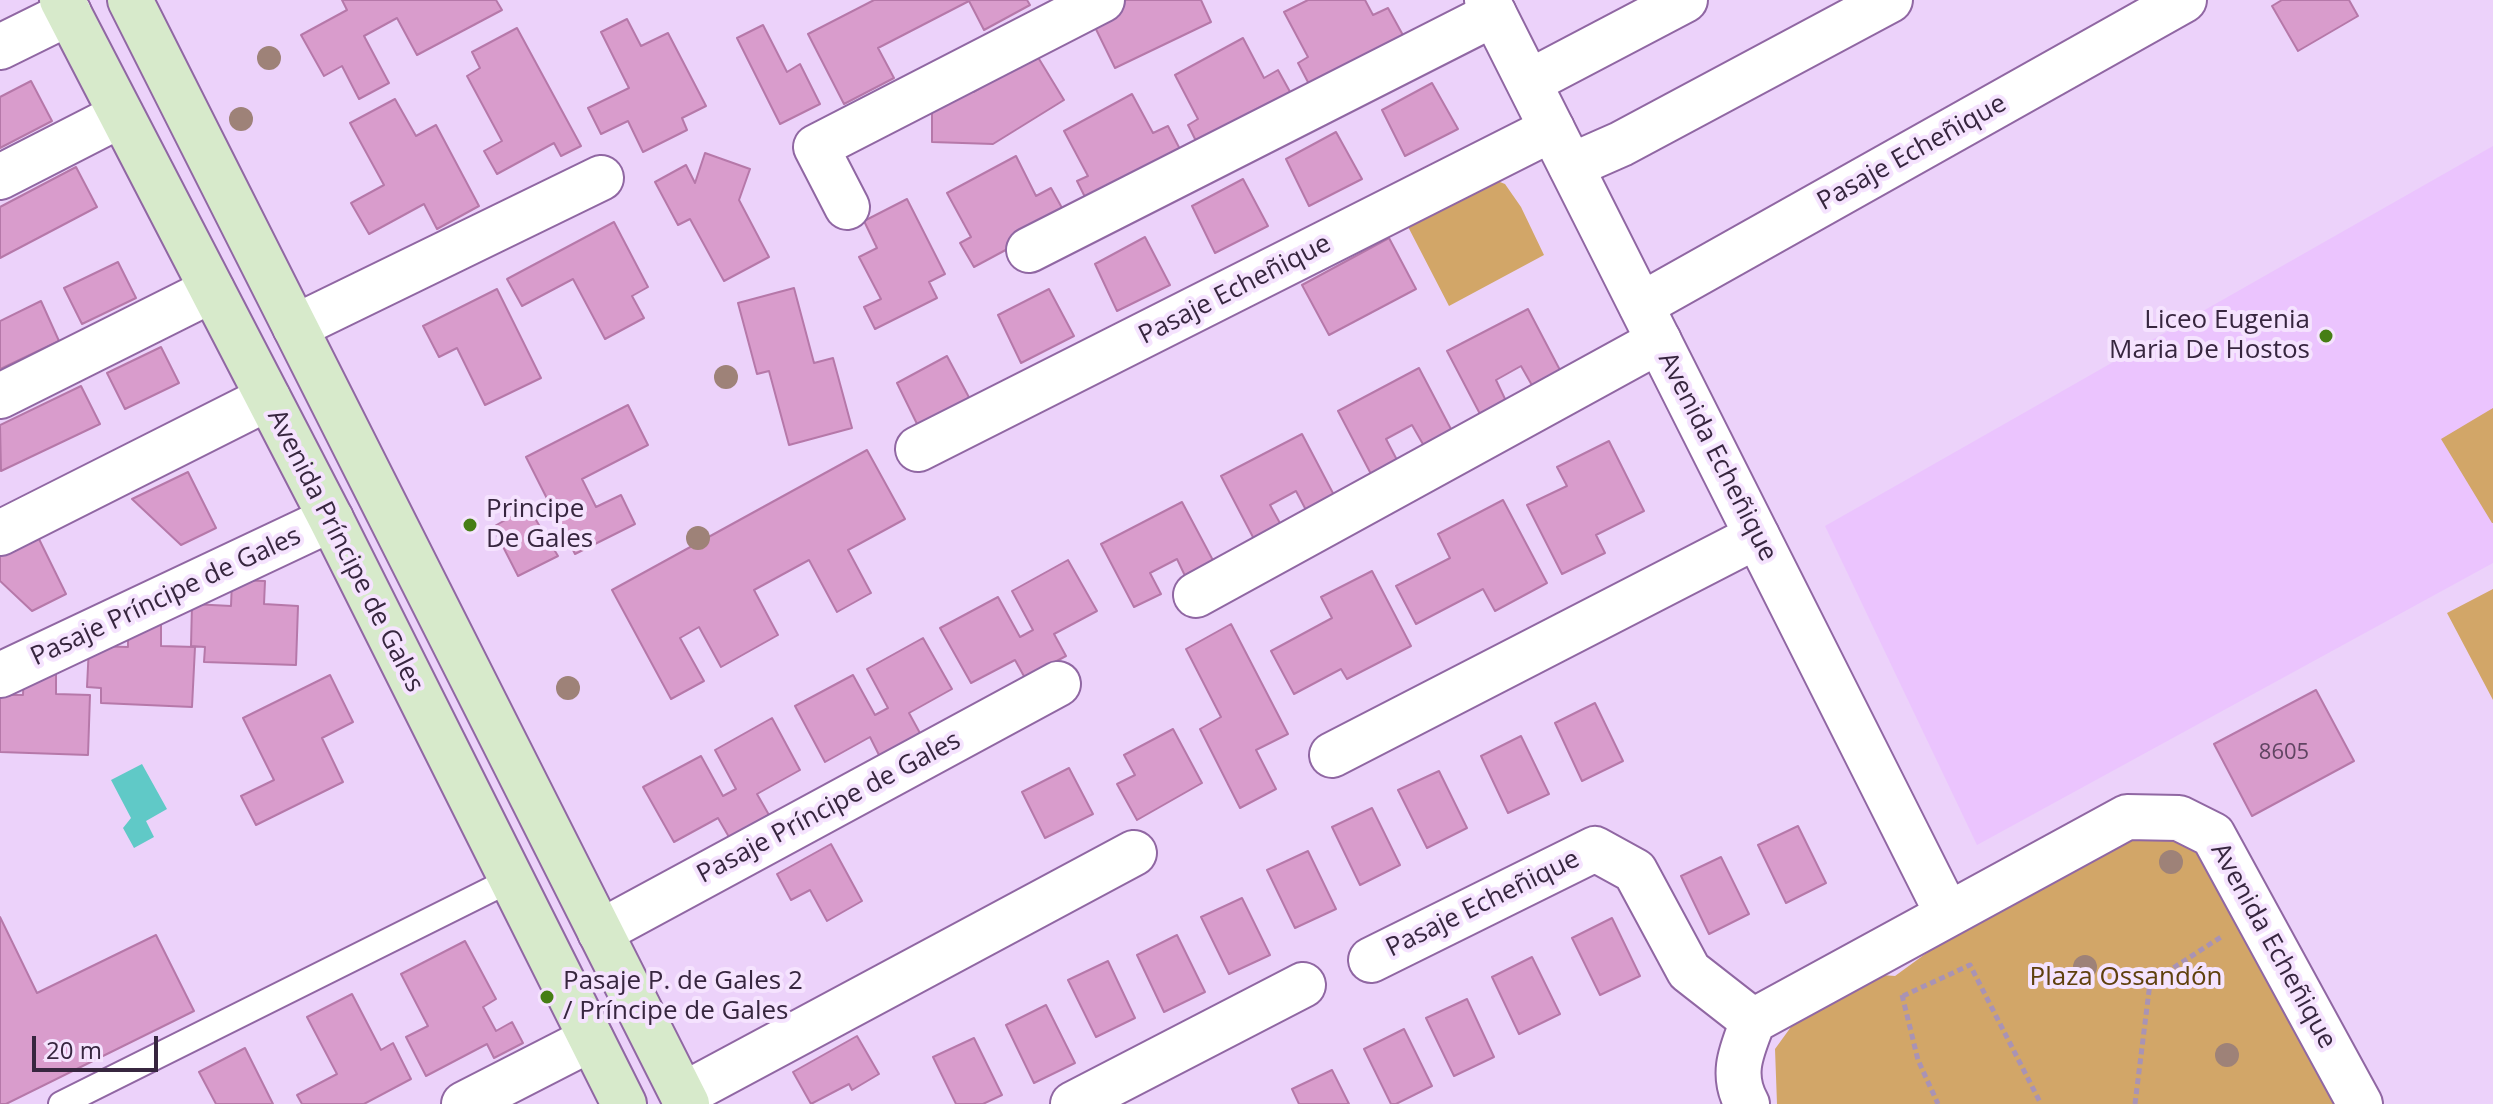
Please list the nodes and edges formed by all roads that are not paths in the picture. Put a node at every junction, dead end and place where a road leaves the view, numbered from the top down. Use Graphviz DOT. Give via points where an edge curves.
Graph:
graph roads {
  1 [pos="130,0"];
  2 [pos="1102,0"];
  3 [pos="1685,0"];
  4 [pos="1890,0"];
  5 [pos="2184,0"];
  6 [pos="65,7"];
  7 [pos="1491,7"];
  8 [pos="0,47"];
  9 [pos="1529,82"];
  10 [pos="121,115"];
  11 [pos="1562,148"];
  12 [pos="0,177"];
  13 [pos="601,178"];
  14 [pos="847,207"];
  15 [pos="1029,250"];
  16 [pos="212,290"];
  17 [pos="1650,323"];
  18 [pos="295,327"];
  19 [pos="0,396"];
  20 [pos="268,398"];
  21 [pos="918,449"];
  22 [pos="331,519"];
  23 [pos="0,533"];
  24 [pos="1757,536"];
  25 [pos="1196,595"];
  26 [pos="0,675"];
  27 [pos="1058,684"];
  28 [pos="1332,755"];
  29 [pos="1134,853"];
  30 [pos="510,880"];
  31 [pos="1947,913"];
  32 [pos="600,932"];
  33 [pos="1371,960"];
  34 [pos="1303,985"];
  35 [pos="1753,1021"];
  36 [pos="591,1039"];
  37 [pos="685,1100"];
  38 [pos="61,1104"];
  39 [pos="464,1104"];
  40 [pos="624,1104"];
  41 [pos="1073,1104"];
  42 [pos="1747,1104"];
  43 [pos="2360,1104"];
  1 -- 18 [label="main road"];
  2 -- 14 [label="street" via="816,147"];
  3 -- 9 [label="street"];
  4 -- 11 [label="street, Pasaje Echeñique" via="1621,144"];
  5 -- 17 [label="street, Pasaje Echeñique"];
  6 -- 8 [label="street"];
  6 -- 10 [label="main road, Avenida Príncipe de Gales"];
  7 -- 9 [label="street, Avenida Echeñique"];
  7 -- 15 [label="street"];
  9 -- 11 [label="street, Avenida Echeñique"];
  10 -- 12 [label="street"];
  10 -- 16 [label="main road, Avenida Príncipe de Gales"];
  11 -- 17 [label="street, Avenida Echeñique"];
  11 -- 21 [label="street, Pasaje Echeñique"];
  13 -- 18 [label="street"];
  16 -- 19 [label="street"];
  16 -- 20 [label="main road, Avenida Príncipe de Gales"];
  17 -- 24 [label="street, Avenida Echeñique"];
  17 -- 25 [label="street, Pasaje Echeñique"];
  18 -- 32 [label="main road"];
  20 -- 22 [label="main road, Avenida Príncipe de Gales"];
  20 -- 23 [label="street"];
  22 -- 26 [label="street, Pasaje Príncipe de Gales"];
  22 -- 30 [label="main road, Avenida Príncipe de Gales"];
  24 -- 28 [label="street"];
  24 -- 31 [label="street, Avenida Echeñique"];
  27 -- 32 [label="street, Pasaje Príncipe de Gales"];
  29 -- 37 [label="street"];
  30 -- 36 [label="main road, Avenida Príncipe de Gales"];
  30 -- 38 [label="lane"];
  31 -- 35 [label="street, Avenida Echeñique"];
  31 -- 43 [label="street, Avenida Echeñique" via="2127,817 2179,818 2213,835"];
  32 -- 37 [label="main road"];
  33 -- 35 [label="street, Pasaje Echeñique" via="1595,849 1635,871 1689,971"];
  34 -- 41 [label="street"];
  35 -- 42 [label="street" via="1737,1063"];
  36 -- 39 [label="street"];
  36 -- 40 [label="main road, Avenida Príncipe de Gales"];
}
